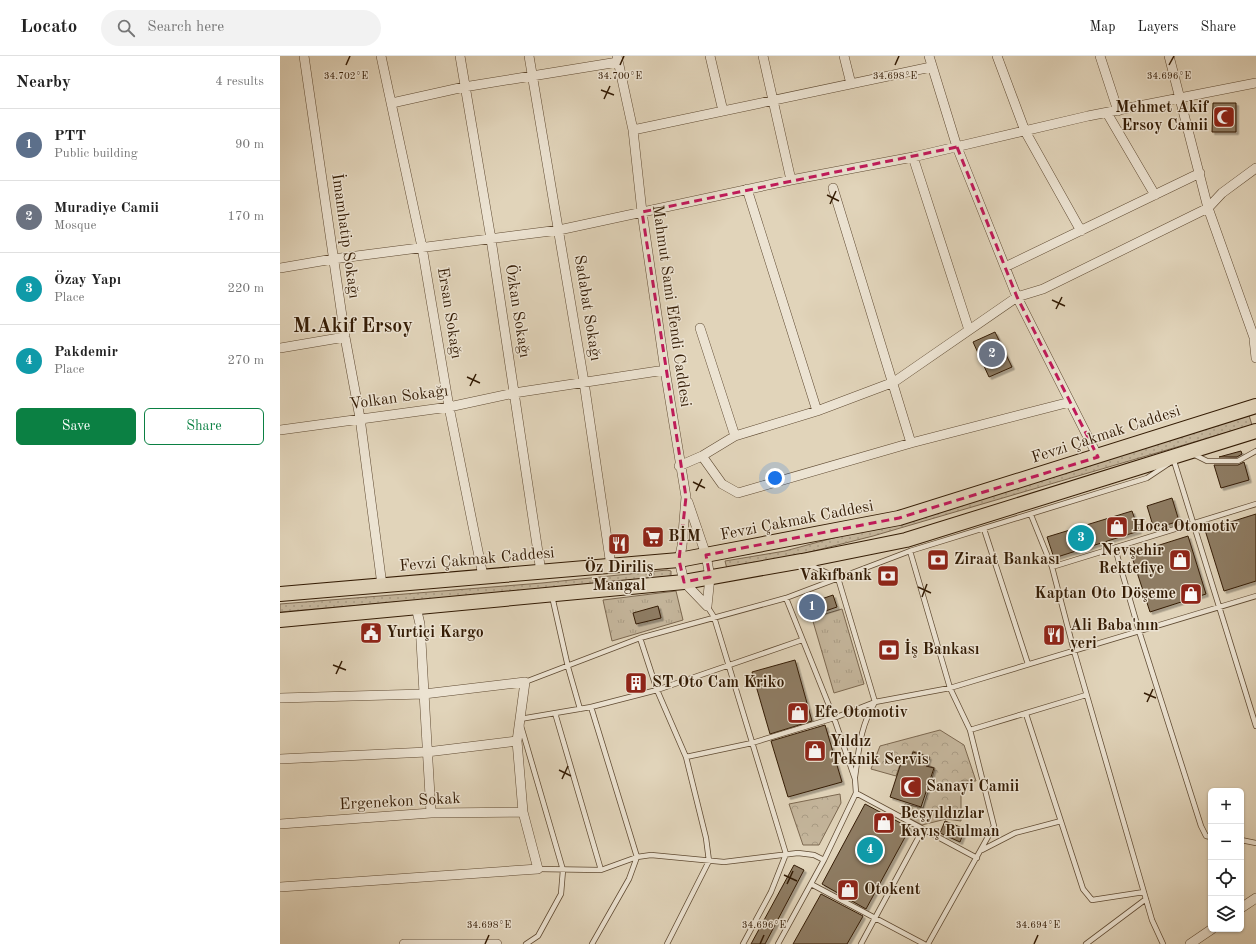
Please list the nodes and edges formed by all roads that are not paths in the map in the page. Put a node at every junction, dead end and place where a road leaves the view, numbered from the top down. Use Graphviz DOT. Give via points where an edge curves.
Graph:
graph roads {
  1 [pos="304,56"];
  2 [pos="381,56"];
  3 [pos="460,56"];
  4 [pos="529,56"];
  5 [pos="710,56"];
  6 [pos="763,56"];
  7 [pos="844,56"];
  8 [pos="929,56"];
  9 [pos="997,56"];
  10 [pos="1100,56"];
  11 [pos="1169,56"];
  12 [pos="617,59"];
  13 [pos="931,67"];
  14 [pos="532,75"];
  15 [pos="1256,83"];
  16 [pos="851,84"];
  17 [pos="464,87"];
  18 [pos="1181,99"];
  19 [pos="772,101"];
  20 [pos="392,103"];
  21 [pos="723,111"];
  22 [pos="1118,111"];
  23 [pos="1107,113"];
  24 [pos="633,130"];
  25 [pos="1025,131"];
  26 [pos="957,147"];
  27 [pos="913,157"];
  28 [pos="1256,168"];
  29 [pos="1200,173"];
  30 [pos="790,180"];
  31 [pos="832,188"];
  32 [pos="747,189"];
  33 [pos="1155,195"];
  34 [pos="1208,208"];
  35 [pos="642,212"];
  36 [pos="559,230"];
  37 [pos="1081,231"];
  38 [pos="491,239"];
  39 [pos="422,247"];
  40 [pos="333,259"];
  41 [pos="1005,267"];
  42 [pos="280,268"];
  43 [pos="1017,297"];
  44 [pos="700,328"];
  45 [pos="969,330"];
  46 [pos="345,337"];
  47 [pos="1255,341"];
  48 [pos="280,348"];
  49 [pos="1256,358"];
  50 [pos="665,370"];
  51 [pos="584,382"];
  52 [pos="894,382"];
  53 [pos="514,394"];
  54 [pos="1070,402"];
  55 [pos="1256,406"];
  56 [pos="449,407"];
  57 [pos="817,411"];
  58 [pos="360,418"];
  59 [pos="280,430"];
  60 [pos="1256,431"];
  61 [pos="735,436"];
  62 [pos="912,442"];
  63 [pos="1189,451"];
  64 [pos="1256,451"];
  65 [pos="702,456"];
  66 [pos="1098,457"];
  67 [pos="1174,461"];
  68 [pos="679,466"];
  69 [pos="686,497"];
  70 [pos="1256,504"];
  71 [pos="1031,515"];
  72 [pos="1193,524"];
  73 [pos="984,529"];
  74 [pos="1115,548"];
  75 [pos="910,551"];
  76 [pos="706,555"];
  77 [pos="679,560"];
  78 [pos="802,561"];
  79 [pos="611,566"];
  80 [pos="1052,567"];
  81 [pos="541,572"];
  82 [pos="483,576"];
  83 [pos="710,577"];
  84 [pos="838,578"];
  85 [pos="684,582"];
  86 [pos="382,585"];
  87 [pos="280,594"];
  88 [pos="552,595"];
  89 [pos="1256,596"];
  90 [pos="786,598"];
  91 [pos="708,606"];
  92 [pos="416,607"];
  93 [pos="1218,607"];
  94 [pos="714,617"];
  95 [pos="280,620"];
  96 [pos="1139,631"];
  97 [pos="640,638"];
  98 [pos="802,640"];
  99 [pos="1074,651"];
  100 [pos="1028,664"];
  101 [pos="728,666"];
  102 [pos="568,667"];
  103 [pos="525,682"];
  104 [pos="950,688"];
  105 [pos="657,690"];
  106 [pos="424,694"];
  107 [pos="1086,695"];
  108 [pos="280,698"];
  109 [pos="875,702"];
  110 [pos="591,708"];
  111 [pos="580,709"];
  112 [pos="555,713"];
  113 [pos="1026,714"];
  114 [pos="834,718"];
  115 [pos="519,719"];
  116 [pos="1256,726"];
  117 [pos="970,730"];
  118 [pos="517,741"];
  119 [pos="752,743"];
  120 [pos="427,752"];
  121 [pos="686,757"];
  122 [pos="280,759"];
  123 [pos="855,779"];
  124 [pos="856,793"];
  125 [pos="523,812"];
  126 [pos="430,813"];
  127 [pos="1061,821"];
  128 [pos="280,824"];
  129 [pos="923,829"];
  130 [pos="1208,836"];
  131 [pos="1244,841"];
  132 [pos="1256,843"];
  133 [pos="982,850"];
  134 [pos="786,854"];
  135 [pos="637,857"];
  136 [pos="977,858"];
  137 [pos="824,860"];
  138 [pos="709,861"];
  139 [pos="538,869"];
  140 [pos="563,870"];
  141 [pos="601,870"];
  142 [pos="811,884"];
  143 [pos="280,887"];
  144 [pos="1144,892"];
  145 [pos="1256,898"];
  146 [pos="1146,899"];
  147 [pos="1244,906"];
  148 [pos="875,918"];
  149 [pos="1208,932"];
  150 [pos="404,944"];
  151 [pos="495,944"];
  152 [pos="526,944"];
  153 [pos="592,944"];
  154 [pos="667,944"];
  155 [pos="743,944"];
  156 [pos="778,944"];
  157 [pos="861,944"];
  158 [pos="924,944"];
  159 [pos="928,944"];
  160 [pos="1086,944"];
  161 [pos="1163,944"];
  162 [pos="1190,944"];
  1 -- 40 [label="street, İmamhatip Sokağı"];
  2 -- 20 [label="street, Ersan Sokağı"];
  3 -- 17 [label="street, Özkan Sokağı"];
  4 -- 14 [label="street, Sadabat Sokağı"];
  5 -- 21 [label="street"];
  6 -- 19 [label="street"];
  7 -- 16 [label="street"];
  8 -- 13 [label="street"];
  9 -- 25 [label="street"];
  10 -- 22 [label="street"];
  11 -- 18 [label="street"];
  12 -- 14 [label="street"];
  12 -- 24 [label="street, Mahmut Sami Efendi Caddesi"];
  13 -- 16 [label="street"];
  13 -- 26 [label="street"];
  14 -- 17 [label="street"];
  14 -- 36 [label="street, Sadabat Sokağı"];
  15 -- 18 [label="street"];
  16 -- 19 [label="street"];
  17 -- 20 [label="street"];
  17 -- 38 [label="street, Özkan Sokağı"];
  18 -- 22 [label="street"];
  18 -- 29 [label="street"];
  19 -- 21 [label="street"];
  19 -- 30 [label="street"];
  20 -- 39 [label="street, Ersan Sokağı"];
  21 -- 24 [label="street"];
  22 -- 23 [label="street"];
  23 -- 25 [label="street"];
  23 -- 33 [label="street"];
  24 -- 35 [label="street, Mahmut Sami Efendi Caddesi"];
  25 -- 26 [label="street"];
  25 -- 37 [label="street"];
  26 -- 27 [label="street"];
  26 -- 41 [label="street"];
  27 -- 30 [label="street"];
  27 -- 45 [label="street"];
  28 -- 34 [label="street" via="1222,193"];
  29 -- 33 [label="street"];
  29 -- 34 [label="street"];
  30 -- 32 [label="street"];
  31 -- 52 [label="street"];
  32 -- 35 [label="street"];
  32 -- 57 [label="street"];
  33 -- 37 [label="street"];
  34 -- 43 [label="street" via="1043,288"];
  34 -- 47 [label="street"];
  35 -- 36 [label="street"];
  35 -- 50 [label="street, Mahmut Sami Efendi Caddesi"];
  36 -- 38 [label="street"];
  36 -- 51 [label="street, Sadabat Sokağı"];
  37 -- 41 [label="street"];
  38 -- 39 [label="street"];
  38 -- 53 [label="street, Özkan Sokağı"];
  39 -- 40 [label="street"];
  39 -- 56 [label="street, Ersan Sokağı"];
  40 -- 42 [label="street"];
  40 -- 46 [label="street, İmamhatip Sokağı"];
  41 -- 43 [label="street"];
  43 -- 45 [label="street"];
  43 -- 54 [label="street"];
  44 -- 61 [label="street"];
  45 -- 52 [label="street"];
  46 -- 48 [label="street"];
  46 -- 58 [label="street, İmamhatip Sokağı"];
  47 -- 49 [label="street"];
  50 -- 51 [label="street, Volkan Sokağı"];
  50 -- 68 [label="street, Mahmut Sami Efendi Caddesi"];
  51 -- 53 [label="street, Volkan Sokağı"];
  51 -- 79 [label="street, Sadabat Sokağı"];
  52 -- 57 [label="street"];
  52 -- 62 [label="street"];
  53 -- 56 [label="street, Volkan Sokağı"];
  53 -- 81 [label="street, Özkan Sokağı"];
  54 -- 62 [label="street"];
  54 -- 66 [label="street"];
  55 -- 66 [label="main road, Fevzi Çakmak Caddesi"];
  56 -- 58 [label="street, Volkan Sokağı"];
  56 -- 82 [label="street, Ersan Sokağı"];
  57 -- 61 [label="street"];
  58 -- 59 [label="street, Volkan Sokağı"];
  58 -- 86 [label="street, İmamhatip Sokağı"];
  60 -- 63 [label="main road"];
  61 -- 65 [label="street"];
  62 -- 65 [label="street" via="738,494 722,484"];
  63 -- 64 [label="lane" via="1206,461 1238,461"];
  63 -- 67 [label="lane"];
  63 -- 78 [label="main road" via="906,540"];
  65 -- 68 [label="street"];
  66 -- 76 [label="main road, Fevzi Çakmak Caddesi" via="899,518"];
  67 -- 71 [label="lane" via="1147,478"];
  67 -- 72 [label="lane"];
  68 -- 69 [label="street, Mahmut Sami Efendi Caddesi"];
  69 -- 76 [label="street"];
  69 -- 77 [label="street, Mahmut Sami Efendi Caddesi"];
  70 -- 72 [label="lane"];
  71 -- 73 [label="lane"];
  71 -- 80 [label="lane"];
  72 -- 74 [label="lane"];
  72 -- 93 [label="lane"];
  73 -- 75 [label="lane"];
  73 -- 100 [label="lane"];
  74 -- 80 [label="lane"];
  74 -- 96 [label="lane"];
  75 -- 84 [label="lane"];
  75 -- 104 [label="lane"];
  76 -- 77 [label="main road, Fevzi Çakmak Caddesi"];
  76 -- 83 [label="street"];
  77 -- 79 [label="main road, Fevzi Çakmak Caddesi"];
  77 -- 85 [label="street"];
  78 -- 83 [label="main road"];
  78 -- 84 [label="lane"];
  79 -- 81 [label="main road, Fevzi Çakmak Caddesi"];
  80 -- 99 [label="lane"];
  81 -- 82 [label="main road, Fevzi Çakmak Caddesi"];
  82 -- 86 [label="main road, Fevzi Çakmak Caddesi"];
  83 -- 85 [label="main road"];
  83 -- 91 [label="street"];
  84 -- 90 [label="lane"];
  84 -- 109 [label="lane"];
  85 -- 88 [label="main road"];
  85 -- 91 [label="street"];
  86 -- 87 [label="main road, Fevzi Çakmak Caddesi"];
  88 -- 92 [label="main road"];
  88 -- 102 [label="lane"];
  89 -- 93 [label="lane"];
  90 -- 94 [label="lane"];
  90 -- 98 [label="lane"];
  91 -- 94 [label="lane"];
  92 -- 95 [label="main road"];
  92 -- 106 [label="street" via="420,624"];
  93 -- 96 [label="lane"];
  93 -- 116 [label="lane"];
  94 -- 97 [label="lane"];
  94 -- 101 [label="lane"];
  96 -- 99 [label="lane"];
  96 -- 130 [label="lane" via="1201,826"];
  97 -- 102 [label="lane"];
  97 -- 105 [label="lane"];
  98 -- 101 [label="lane"];
  98 -- 114 [label="lane"];
  99 -- 100 [label="lane"];
  99 -- 107 [label="lane"];
  100 -- 104 [label="lane"];
  101 -- 105 [label="lane"];
  101 -- 119 [label="lane"];
  102 -- 103 [label="lane"];
  102 -- 111 [label="lane"];
  103 -- 106 [label="street"];
  103 -- 115 [label="street"];
  104 -- 109 [label="lane"];
  104 -- 117 [label="lane"];
  105 -- 110 [label="lane"];
  105 -- 121 [label="lane"];
  106 -- 108 [label="street"];
  106 -- 120 [label="street"];
  107 -- 113 [label="lane"];
  107 -- 144 [label="lane"];
  109 -- 114 [label="lane"];
  109 -- 123 [label="lane" via="867,715 861,734"];
  110 -- 111 [label="lane"];
  110 -- 135 [label="lane"];
  111 -- 112 [label="lane"];
  112 -- 115 [label="lane"];
  112 -- 141 [label="lane"];
  113 -- 117 [label="lane"];
  113 -- 127 [label="lane"];
  114 -- 119 [label="lane"];
  114 -- 123 [label="lane"];
  115 -- 118 [label="street"];
  115 -- 140 [label="lane"];
  117 -- 133 [label="lane" via="994,826"];
  118 -- 120 [label="street"];
  118 -- 125 [label="street"];
  119 -- 121 [label="lane"];
  119 -- 134 [label="lane"];
  120 -- 122 [label="street"];
  120 -- 126 [label="street"];
  121 -- 138 [label="lane" via="706,838"];
  123 -- 124 [label="lane"];
  124 -- 129 [label="lane"];
  124 -- 137 [label="lane"];
  125 -- 126 [label="street, Ergenekon Sokak"];
  125 -- 139 [label="street"];
  126 -- 128 [label="street, Ergenekon Sokak"];
  127 -- 133 [label="lane" via="1015,833"];
  127 -- 144 [label="lane" via="1083,889 1092,900"];
  129 -- 136 [label="lane"];
  129 -- 148 [label="lane"];
  131 -- 132 [label="lane"];
  133 -- 136 [label="lane"];
  134 -- 137 [label="lane" via="814,855"];
  134 -- 138 [label="lane" via="724,862"];
  134 -- 155 [label="lane" via="771,892"];
  135 -- 138 [label="lane" via="651,855"];
  135 -- 141 [label="lane"];
  135 -- 153 [label="lane" via="629,879"];
  136 -- 159 [label="lane"];
  137 -- 142 [label="lane"];
  138 -- 154 [label="lane"];
  139 -- 140 [label="lane"];
  139 -- 143 [label="street"];
  140 -- 141 [label="lane"];
  140 -- 152 [label="lane" via="561,894 538,936"];
  142 -- 148 [label="lane"];
  142 -- 156 [label="lane"];
  144 -- 146 [label="lane"];
  145 -- 147 [label="street"];
  146 -- 160 [label="lane"];
  146 -- 161 [label="lane"];
  148 -- 157 [label="lane"];
  148 -- 158 [label="lane"];
  149 -- 162 [label="street"];
  150 -- 151 [label="street"];
}
